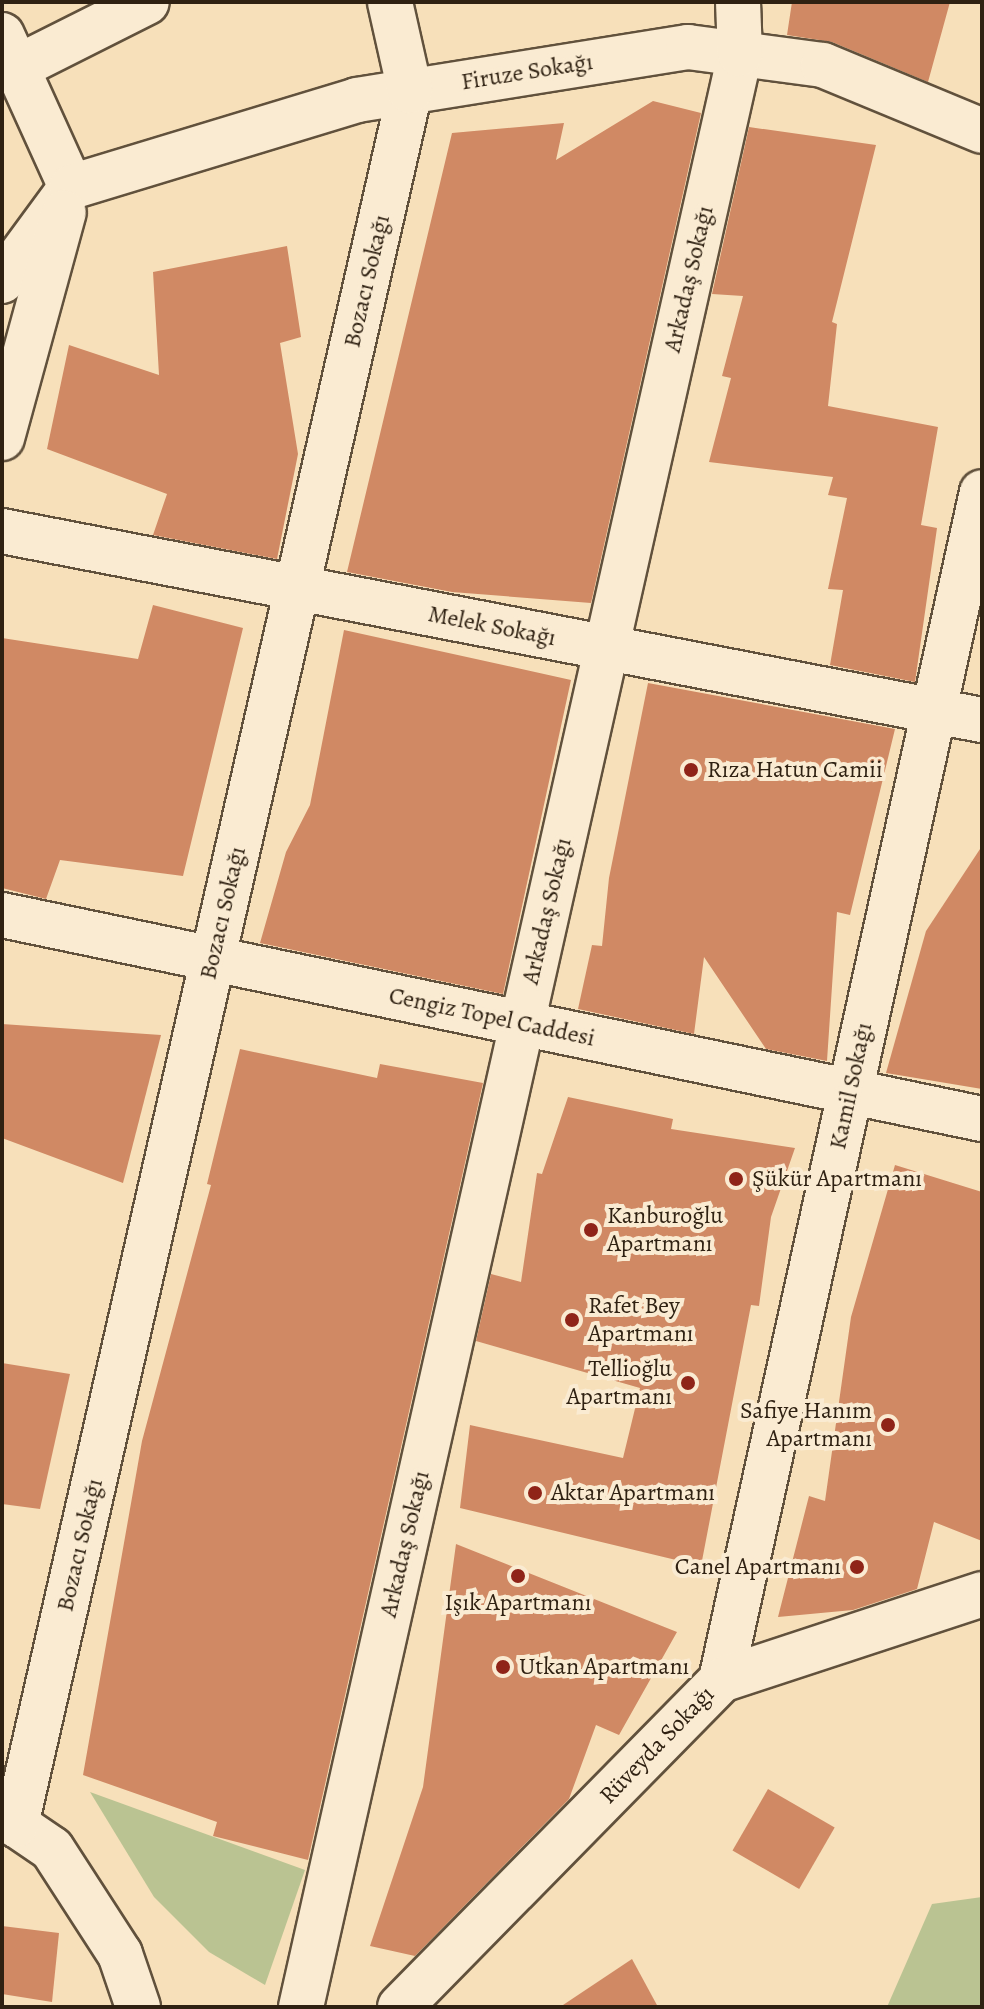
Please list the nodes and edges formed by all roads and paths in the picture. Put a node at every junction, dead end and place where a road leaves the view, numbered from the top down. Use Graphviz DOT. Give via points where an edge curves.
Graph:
graph roads {
  1 [pos="147,2"];
  2 [pos="390,2"];
  3 [pos="738,2"];
  4 [pos="10,51"];
  5 [pos="740,54"];
  6 [pos="410,91"];
  7 [pos="982,131"];
  8 [pos="71,187"];
  9 [pos="2,281"];
  10 [pos="2,438"];
  11 [pos="982,492"];
  12 [pos="2,531"];
  13 [pos="297,588"];
  14 [pos="606,648"];
  15 [pos="934,711"];
  16 [pos="982,720"];
  17 [pos="2,915"];
  18 [pos="213,959"];
  19 [pos="522,1023"];
  20 [pos="850,1092"];
  21 [pos="982,1119"];
  22 [pos="982,1594"];
  23 [pos="721,1680"];
  24 [pos="9,1820"];
  25 [pos="138,2007"];
  26 [pos="301,2007"];
  27 [pos="400,2007"];
  1 -- 4 [label="street"];
  2 -- 6 [label="street, Bozacı Sokağı"];
  3 -- 5 [label="street, Arkadaş Sokağı"];
  4 -- 8 [label="street"];
  5 -- 6 [label="street, Firuze Sokağı" via="688,47"];
  5 -- 7 [label="street, Firuze Sokağı" via="823,65"];
  5 -- 14 [label="street, Arkadaş Sokağı"];
  6 -- 8 [label="street, Firuze Sokağı" via="357,100"];
  6 -- 13 [label="street, Bozacı Sokağı"];
  8 -- 9 [label="street"];
  8 -- 10 [label="street"];
  11 -- 15 [label="street, Kamil Sokağı"];
  12 -- 13 [label="street, Melek Sokağı"];
  13 -- 14 [label="street, Melek Sokağı"];
  13 -- 18 [label="street, Bozacı Sokağı"];
  14 -- 15 [label="street, Melek Sokağı"];
  14 -- 19 [label="street, Arkadaş Sokağı"];
  15 -- 16 [label="street, Melek Sokağı"];
  15 -- 20 [label="street, Kamil Sokağı"];
  17 -- 18 [label="street, Cengiz Topel Caddesi"];
  18 -- 19 [label="street, Cengiz Topel Caddesi"];
  18 -- 24 [label="street, Bozacı Sokağı"];
  19 -- 20 [label="street, Cengiz Topel Caddesi"];
  19 -- 26 [label="street, Arkadaş Sokağı"];
  20 -- 21 [label="street, Cengiz Topel Caddesi"];
  20 -- 23 [label="street, Kamil Sokağı"];
  22 -- 23 [label="street, Rüveyda Sokağı"];
  23 -- 27 [label="street, Rüveyda Sokağı"];
  24 -- 25 [label="street" via="52,1849 120,1954"];
}
